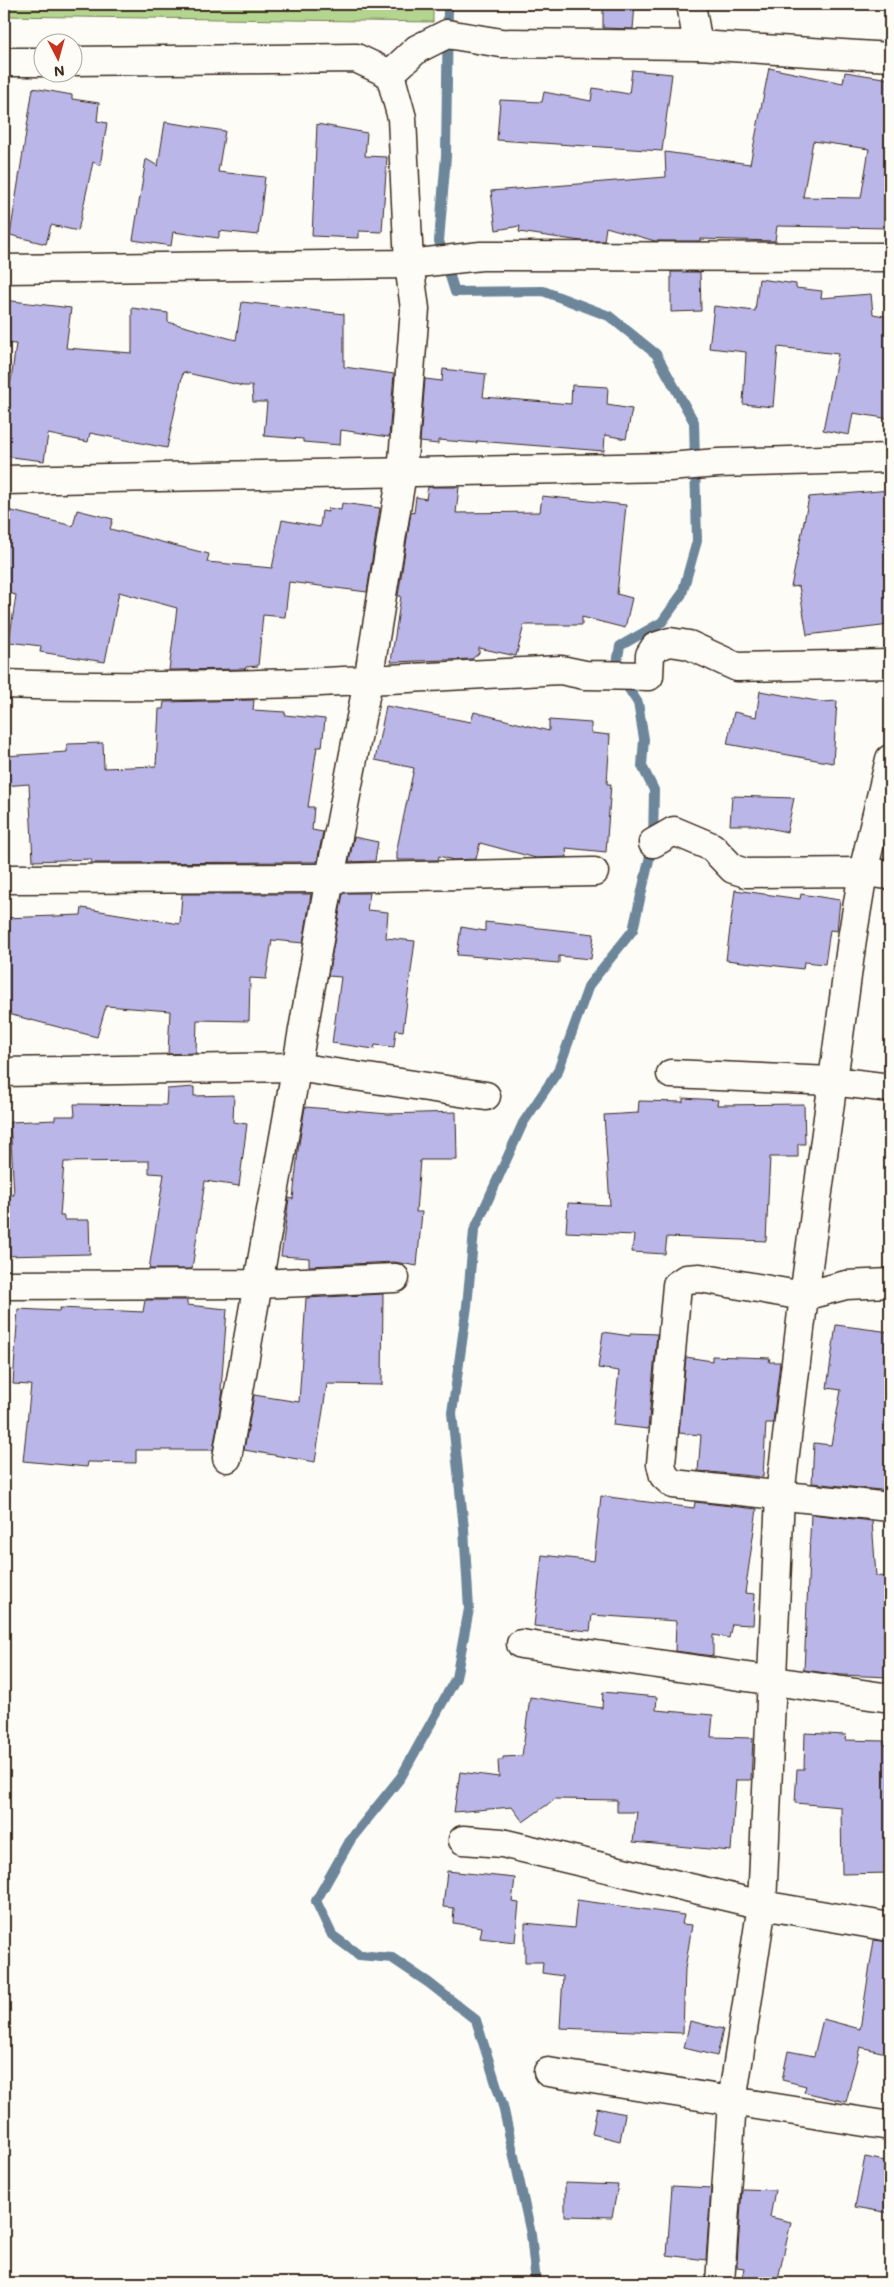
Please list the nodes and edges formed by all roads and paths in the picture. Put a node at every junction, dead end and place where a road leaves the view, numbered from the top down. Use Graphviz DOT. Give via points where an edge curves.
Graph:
graph roads {
  1 [pos="691,4"];
  2 [pos="698,45"];
  3 [pos="890,57"];
  4 [pos="82,61"];
  5 [pos="4,62"];
  6 [pos="32,62"];
  7 [pos="390,74"];
  8 [pos="890,257"];
  9 [pos="418,264"];
  10 [pos="4,269"];
  11 [pos="890,458"];
  12 [pos="402,473"];
  13 [pos="4,480"];
  14 [pos="890,664"];
  15 [pos="368,681"];
  16 [pos="4,684"];
  17 [pos="890,759"];
  18 [pos="653,843"];
  19 [pos="594,872"];
  20 [pos="863,872"];
  21 [pos="890,875"];
  22 [pos="330,878"];
  23 [pos="4,879"];
  24 [pos="296,1067"];
  25 [pos="4,1072"];
  26 [pos="671,1074"];
  27 [pos="832,1081"];
  28 [pos="890,1088"];
  29 [pos="486,1096"];
  30 [pos="395,1278"];
  31 [pos="890,1283"];
  32 [pos="258,1284"];
  33 [pos="4,1285"];
  34 [pos="804,1296"];
  35 [pos="227,1458"];
  36 [pos="780,1495"];
  37 [pos="890,1507"];
  38 [pos="520,1644"];
  39 [pos="772,1680"];
  40 [pos="890,1698"];
  41 [pos="462,1840"];
  42 [pos="762,1905"];
  43 [pos="890,1927"];
  44 [pos="548,2072"];
  45 [pos="732,2102"];
  46 [pos="890,2126"];
  47 [pos="720,2283"];
  1 -- 2 [label="street"];
  2 -- 3 [label="street"];
  2 -- 7 [label="street" via="501,43 448,34 417,48"];
  4 -- 7 [label="street" via="356,58"];
  5 -- 6 [label="street"];
  7 -- 9 [label="street" via="402,118"];
  8 -- 9 [label="street" via="481,256"];
  9 -- 10 [label="street"];
  9 -- 12 [label="street"];
  11 -- 12 [label="street"];
  12 -- 13 [label="street"];
  12 -- 15 [label="street"];
  14 -- 15 [label="street" via="737,666 689,645 670,642 656,646 650,655 649,676 585,676 561,670"];
  15 -- 16 [label="street" via="84,687"];
  15 -- 22 [label="street"];
  17 -- 20 [label="street"];
  18 -- 20 [label="street" via="674,831 712,848 733,868 746,873"];
  19 -- 22 [label="street"];
  20 -- 21 [label="street"];
  20 -- 27 [label="street"];
  22 -- 23 [label="street"];
  22 -- 24 [label="street"];
  24 -- 25 [label="street"];
  24 -- 29 [label="street"];
  24 -- 32 [label="street"];
  26 -- 27 [label="street"];
  27 -- 28 [label="street"];
  27 -- 34 [label="street"];
  30 -- 32 [label="street"];
  31 -- 34 [label="street" via="846,1285"];
  32 -- 33 [label="street"];
  32 -- 35 [label="street"];
  34 -- 36 [label="street"];
  34 -- 36 [label="street" via="700,1278 686,1279 677,1285 660,1464 664,1476 673,1484"];
  36 -- 37 [label="street"];
  36 -- 39 [label="street"];
  38 -- 39 [label="street"];
  39 -- 40 [label="street"];
  39 -- 42 [label="street"];
  41 -- 42 [label="street" via="502,1843"];
  42 -- 43 [label="street"];
  42 -- 45 [label="street"];
  44 -- 45 [label="street"];
  45 -- 46 [label="street"];
  45 -- 47 [label="street"];
}
